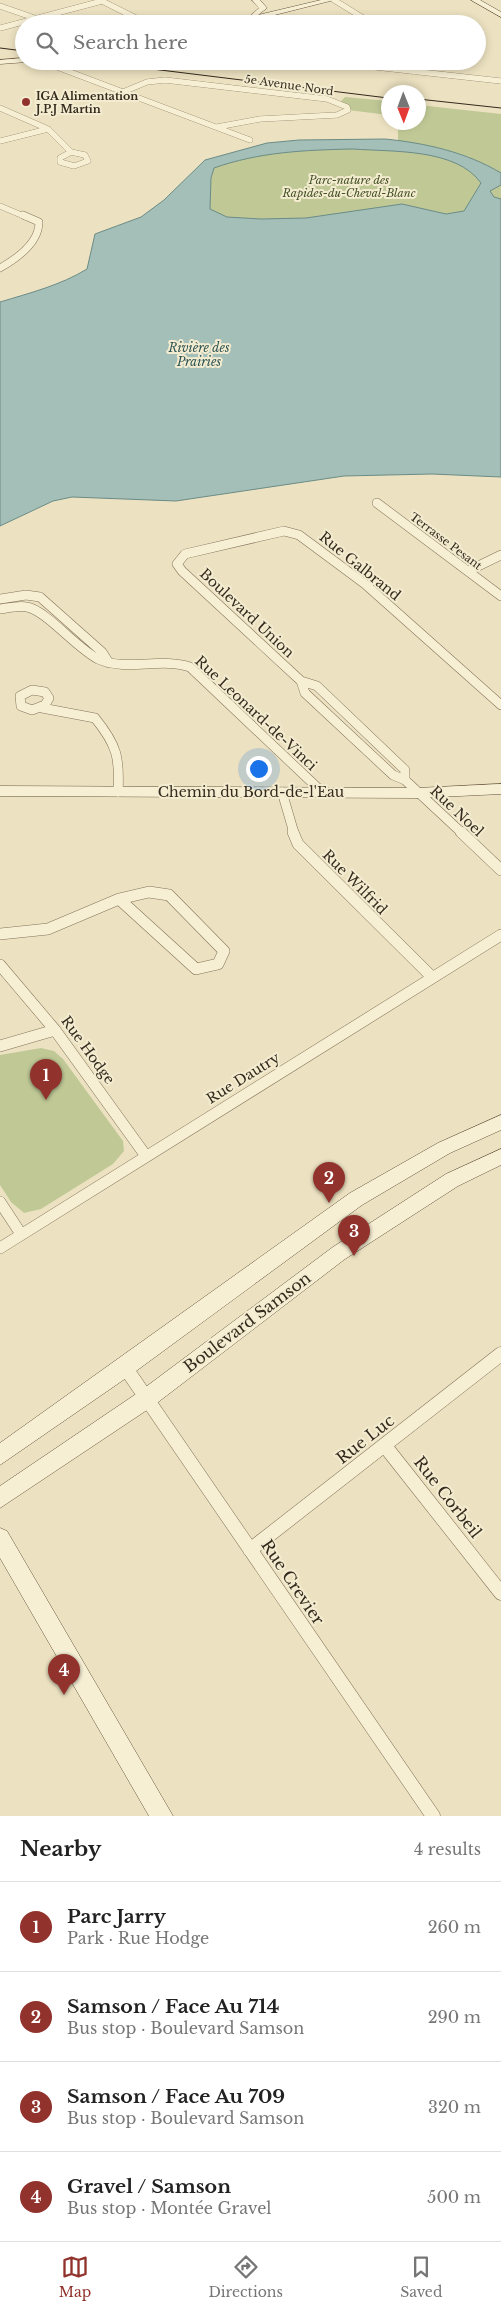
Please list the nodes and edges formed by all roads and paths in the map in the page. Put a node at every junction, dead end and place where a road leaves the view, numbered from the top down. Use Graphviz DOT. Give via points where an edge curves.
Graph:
graph roads {
  1 [pos="101,0"];
  2 [pos="256,0"];
  3 [pos="330,0"];
  4 [pos="334,0"];
  5 [pos="475,0"];
  6 [pos="489,0"];
  7 [pos="0,6"];
  8 [pos="273,6"];
  9 [pos="501,7"];
  10 [pos="27,15"];
  11 [pos="47,15"];
  12 [pos="130,15"];
  13 [pos="251,15"];
  14 [pos="253,15"];
  15 [pos="254,15"];
  16 [pos="359,15"];
  17 [pos="501,15"];
  18 [pos="15,24"];
  19 [pos="0,28"];
  20 [pos="15,61"];
  21 [pos="2,62"];
  22 [pos="65,70"];
  23 [pos="397,70"];
  24 [pos="414,72"];
  25 [pos="501,81"];
  26 [pos="123,92"];
  27 [pos="0,108"];
  28 [pos="217,127"];
  29 [pos="48,128"];
  30 [pos="250,140"];
  31 [pos="0,141"];
  32 [pos="71,152"];
  33 [pos="0,206"];
  34 [pos="0,268"];
  35 [pos="377,503"];
  36 [pos="501,555"];
  37 [pos="176,564"];
  38 [pos="468,571"];
  39 [pos="31,595"];
  40 [pos="501,596"];
  41 [pos="0,599"];
  42 [pos="25,606"];
  43 [pos="0,609"];
  44 [pos="109,663"];
  45 [pos="501,705"];
  46 [pos="42,708"];
  47 [pos="501,789"];
  48 [pos="0,791"];
  49 [pos="118,792"];
  50 [pos="282,792"];
  51 [pos="322,792"];
  52 [pos="417,793"];
  53 [pos="501,870"];
  54 [pos="119,899"];
  55 [pos="0,934"];
  56 [pos="501,935"];
  57 [pos="0,965"];
  58 [pos="432,978"];
  59 [pos="55,1030"];
  60 [pos="0,1046"];
  61 [pos="501,1122"];
  62 [pos="146,1156"];
  63 [pos="501,1157"];
  64 [pos="0,1202"];
  65 [pos="21,1234"];
  66 [pos="0,1248"];
  67 [pos="501,1354"];
  68 [pos="125,1367"];
  69 [pos="146,1399"];
  70 [pos="385,1446"];
  71 [pos="0,1455"];
  72 [pos="0,1498"];
  73 [pos="0,1538"];
  74 [pos="250,1550"];
  75 [pos="501,1593"];
  76 [pos="162,1816"];
  77 [pos="433,1816"];
  1 -- 11 [label="street"];
  1 -- 12 [label="street"];
  2 -- 14 [label="street" via="263,8"];
  3 -- 8 [label="street"];
  4 -- 16 [label="street"];
  5 -- 17 [label="street"];
  6 -- 9 [label="street"];
  7 -- 10 [label="street"];
  8 -- 13 [label="street"];
  8 -- 15 [label="street"];
  18 -- 19 [label="street"];
  20 -- 21 [label="street"];
  22 -- 26 [label="street"];
  23 -- 24 [label="street"];
  24 -- 25 [label="street"];
  26 -- 28 [label="street"];
  26 -- 28 [label="street, 5e Avenue Nord" via="147,82 165,80 300,95 340,103 348,110 338,115 260,119"];
  27 -- 29 [label="street"];
  28 -- 30 [label="street"];
  29 -- 31 [label="street"];
  29 -- 32 [label="street"];
  33 -- 34 [label="street" via="39,222 40,229 24,251"];
  35 -- 38 [label="street, Terrasse Pesant"];
  36 -- 38 [label="street"];
  37 -- 45 [label="street, Rue Galbrand" via="185,554 284,531 299,535 365,584"];
  37 -- 52 [label="street, Boulevard Union" via="301,681 305,693 393,775 405,780"];
  38 -- 40 [label="street, Terrasse Pesant"];
  39 -- 41 [label="street"];
  39 -- 42 [label="street"];
  39 -- 44 [label="street" via="40,597 102,652"];
  42 -- 43 [label="street"];
  42 -- 44 [label="street, Rue Leonard-de-Vinci" via="37,610 92,657"];
  44 -- 51 [label="street, Rue Leonard-de-Vinci" via="170,662 190,667"];
  46 -- 49 [label="street" via="95,718 114,742 120,759"];
  47 -- 52 [label="street, Chemin du Bord-de-l'Eau"];
  48 -- 49 [label="street, Chemin du Bord-de-l'Eau"];
  49 -- 50 [label="street, Chemin du Bord-de-l'Eau"];
  50 -- 51 [label="street, Chemin du Bord-de-l'Eau"];
  50 -- 58 [label="street, Rue Wilfrid" via="298,844"];
  51 -- 52 [label="street, Chemin du Bord-de-l'Eau"];
  52 -- 53 [label="street, Rue Noel"];
  54 -- 54 [label="street" via="149,892 169,895 224,952 218,964 196,969"];
  54 -- 55 [label="street" via="48,929"];
  56 -- 58 [label="street, Rue Dautry"];
  57 -- 59 [label="street, Rue Hodge"];
  58 -- 62 [label="street, Rue Dautry"];
  59 -- 60 [label="street"];
  59 -- 62 [label="street, Rue Hodge"];
  61 -- 68 [label="street" via="444,1148 356,1199"];
  62 -- 65 [label="street, Rue Dautry"];
  63 -- 69 [label="street, Boulevard Samson" via="452,1180 339,1253"];
  64 -- 65 [label="street"];
  65 -- 66 [label="street, Rue Dautry"];
  67 -- 70 [label="street, Rue Luc"];
  68 -- 69 [label="street, Rue Crevier"];
  68 -- 71 [label="street"];
  69 -- 72 [label="street, Boulevard Samson"];
  69 -- 74 [label="street, Rue Crevier"];
  70 -- 74 [label="street, Rue Luc"];
  70 -- 75 [label="street, Rue Corbeil"];
  73 -- 76 [label="street"];
  74 -- 77 [label="street, Rue Crevier"];
}
